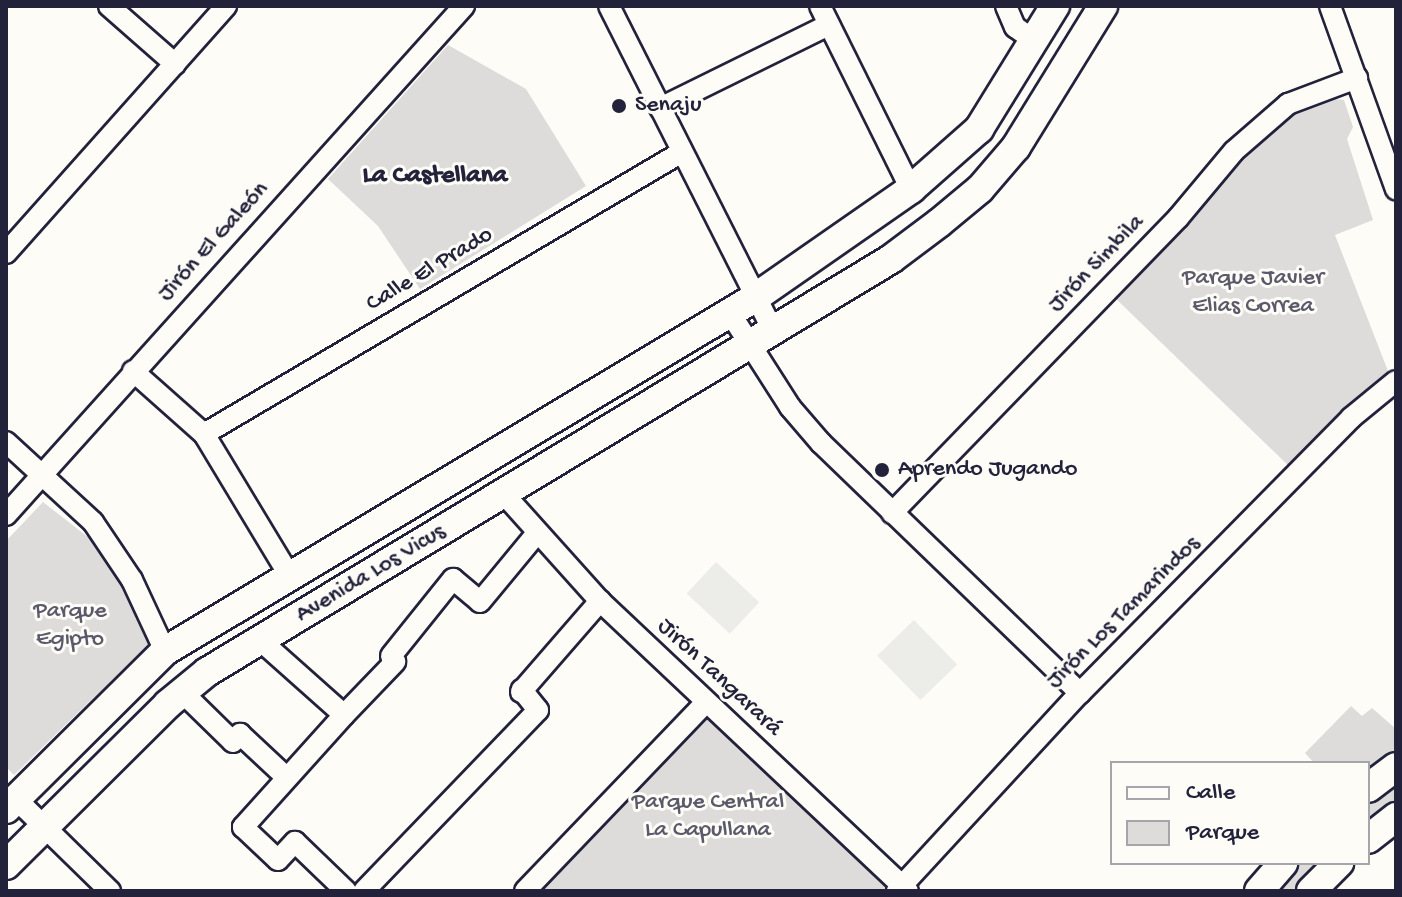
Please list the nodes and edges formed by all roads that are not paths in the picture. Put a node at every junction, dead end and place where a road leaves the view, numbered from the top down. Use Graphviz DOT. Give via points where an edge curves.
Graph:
graph roads {
  1 [pos="109,6"];
  2 [pos="226,6"];
  3 [pos="464,6"];
  4 [pos="609,6"];
  5 [pos="1006,6"];
  6 [pos="1055,6"];
  7 [pos="1103,6"];
  8 [pos="1330,6"];
  9 [pos="824,15"];
  10 [pos="1035,41"];
  11 [pos="175,64"];
  12 [pos="1357,78"];
  13 [pos="660,108"];
  14 [pos="682,152"];
  15 [pos="911,189"];
  16 [pos="1396,189"];
  17 [pos="6,253"];
  18 [pos="742,306"];
  19 [pos="761,335"];
  20 [pos="133,371"];
  21 [pos="1396,381"];
  22 [pos="204,434"];
  23 [pos="6,442"];
  24 [pos="42,474"];
  25 [pos="503,493"];
  26 [pos="892,513"];
  27 [pos="6,515"];
  28 [pos="537,533"];
  29 [pos="288,573"];
  30 [pos="600,601"];
  31 [pos="261,641"];
  32 [pos="165,651"];
  33 [pos="182,692"];
  34 [pos="1080,693"];
  35 [pos="706,702"];
  36 [pos="344,715"];
  37 [pos="1396,767"];
  38 [pos="286,777"];
  39 [pos="1370,786"];
  40 [pos="11,804"];
  41 [pos="1396,817"];
  42 [pos="44,826"];
  43 [pos="1370,837"];
  44 [pos="6,865"];
  45 [pos="1281,865"];
  46 [pos="1334,865"];
  47 [pos="902,889"];
  48 [pos="110,891"];
  49 [pos="346,891"];
  50 [pos="364,891"];
  51 [pos="525,891"];
  52 [pos="1259,891"];
  53 [pos="1311,891"];
  1 -- 11 [label="street"];
  2 -- 11 [label="street"];
  3 -- 20 [label="street, Jirón El Galeón"];
  4 -- 13 [label="street"];
  5 -- 10 [label="street" via="1015,27"];
  6 -- 10 [label="street, Avenida Los Vicus"];
  7 -- 19 [label="street, Avenida Los Vicus" via="1039,114 980,189 891,259"];
  8 -- 12 [label="street"];
  9 -- 13 [label="street"];
  9 -- 15 [label="street"];
  10 -- 15 [label="street, Avenida Los Vicus" via="979,129"];
  11 -- 17 [label="street"];
  12 -- 16 [label="street"];
  12 -- 26 [label="street, Jirón Simbila" via="1288,104 1234,151 1178,218"];
  13 -- 14 [label="street"];
  14 -- 18 [label="street"];
  14 -- 22 [label="street, Calle El Prado"];
  15 -- 18 [label="street, Avenida Los Vicus"];
  18 -- 19 [label="street"];
  18 -- 29 [label="street, Avenida Los Vicus"];
  19 -- 25 [label="street, Avenida Los Vicus"];
  19 -- 26 [label="street" via="790,407"];
  20 -- 22 [label="street"];
  20 -- 24 [label="street, Jirón El Galeón"];
  21 -- 34 [label="street, Jirón Los Tamarindos" via="1351,418"];
  22 -- 29 [label="street"];
  23 -- 24 [label="street"];
  24 -- 27 [label="street, Jirón El Galeón"];
  24 -- 32 [label="street" via="93,522 116,553"];
  25 -- 28 [label="street, Jirón Tangarará"];
  25 -- 31 [label="street, Avenida Los Vicus"];
  26 -- 34 [label="street"];
  28 -- 30 [label="street, Jirón Tangarará"];
  28 -- 36 [label="street" via="480,602 453,579"];
  29 -- 32 [label="street, Avenida Los Vicus"];
  30 -- 35 [label="street, Jirón Tangarará"];
  30 -- 50 [label="street" via="522,691 538,710"];
  31 -- 33 [label="street, Avenida Los Vicus"];
  31 -- 36 [label="street"];
  32 -- 40 [label="street, Avenida Los Vicus"];
  33 -- 38 [label="street" via="233,742 240,734"];
  33 -- 42 [label="street, Avenida Los Vicus"];
  34 -- 47 [label="street, Jirón Los Tamarindos"];
  35 -- 47 [label="street, Jirón Tangarará"];
  35 -- 51 [label="street"];
  36 -- 38 [label="street"];
  37 -- 39 [label="street"];
  38 -- 49 [label="street" via="243,827 278,860 295,842"];
  40 -- 42 [label="street"];
  41 -- 43 [label="street"];
  42 -- 44 [label="street, Avenida Los Vicus"];
  42 -- 48 [label="street"];
  45 -- 52 [label="street"];
  46 -- 53 [label="street"];
}
